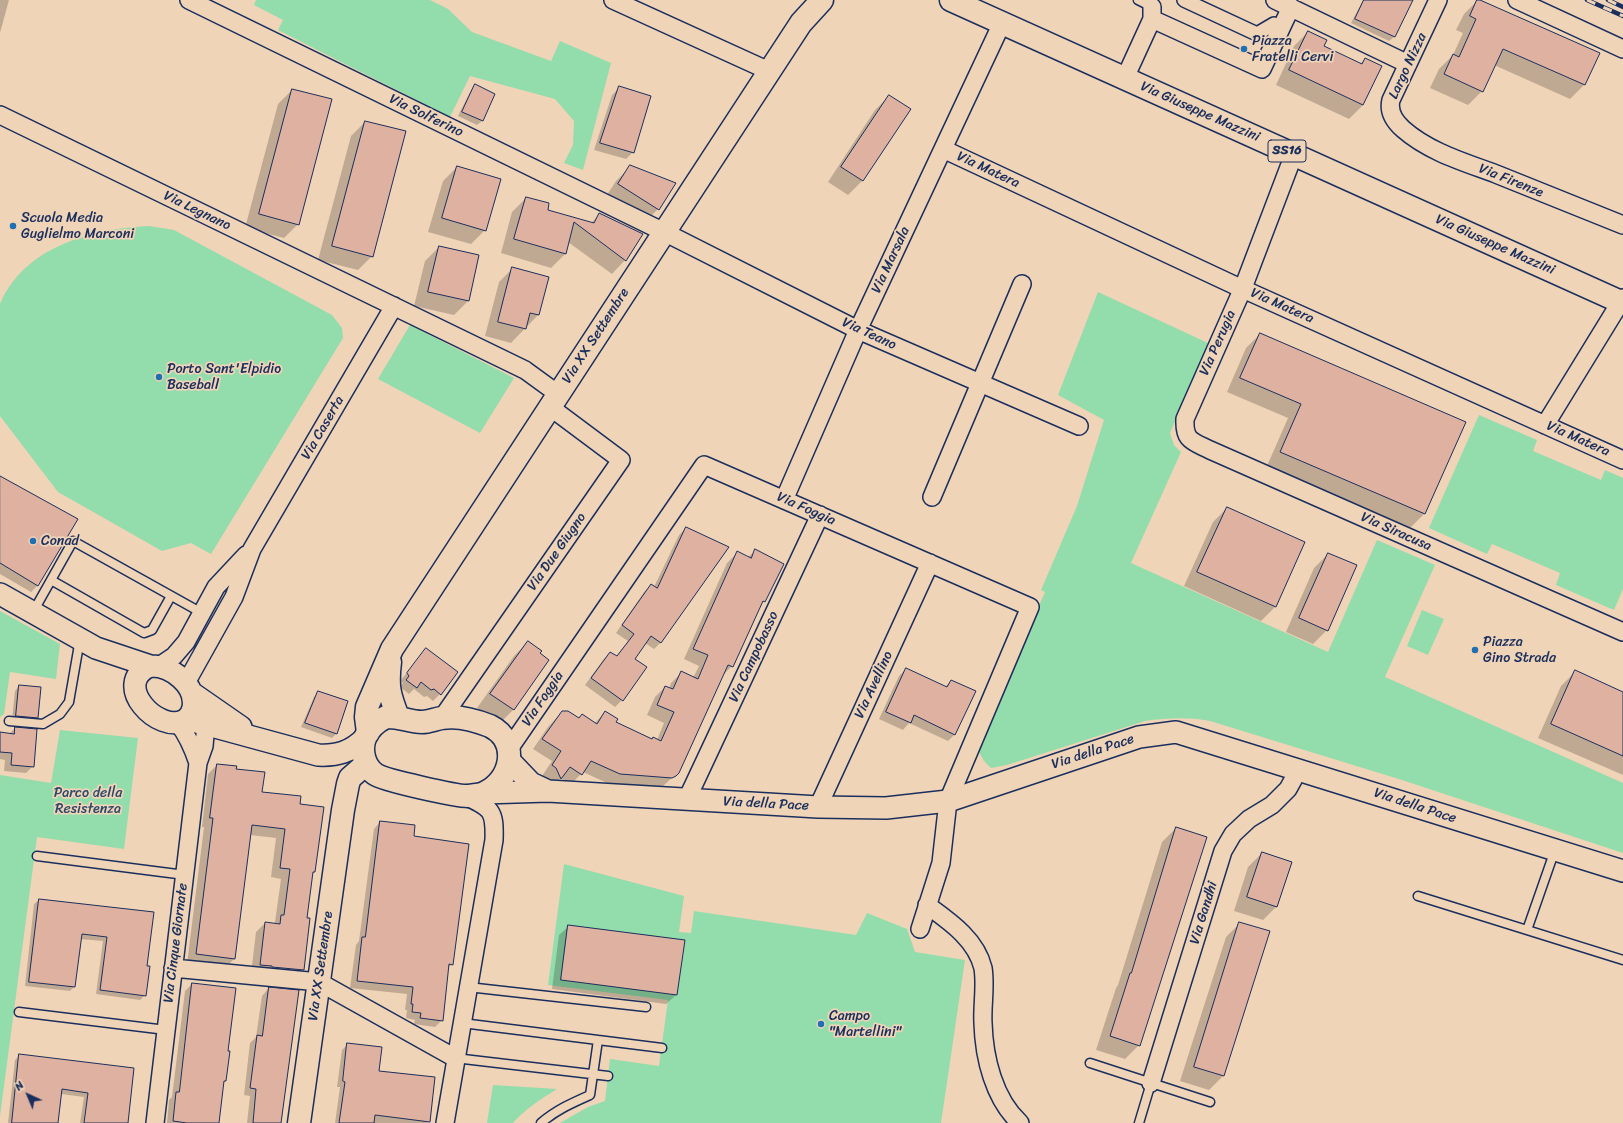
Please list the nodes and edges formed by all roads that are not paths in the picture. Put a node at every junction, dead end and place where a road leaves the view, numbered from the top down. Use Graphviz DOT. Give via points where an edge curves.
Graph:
graph roads {
  1 [pos="189,0"];
  2 [pos="613,0"];
  3 [pos="808,0"];
  4 [pos="822,0"];
  5 [pos="952,0"];
  6 [pos="1184,0"];
  7 [pos="1438,0"];
  8 [pos="1517,0"];
  9 [pos="1283,4"];
  10 [pos="1148,6"];
  11 [pos="801,23"];
  12 [pos="1002,23"];
  13 [pos="1281,28"];
  14 [pos="1623,49"];
  15 [pos="1408,64"];
  16 [pos="769,71"];
  17 [pos="1125,78"];
  18 [pos="0,115"];
  19 [pos="1403,129"];
  20 [pos="943,149"];
  21 [pos="1294,154"];
  22 [pos="1623,225"];
  23 [pos="664,232"];
  24 [pos="1022,284"];
  25 [pos="1243,288"];
  26 [pos="1622,301"];
  27 [pos="394,306"];
  28 [pos="858,330"];
  29 [pos="980,383"];
  30 [pos="554,400"];
  31 [pos="1184,419"];
  32 [pos="1545,425"];
  33 [pos="1079,426"];
  34 [pos="1623,460"];
  35 [pos="932,497"];
  36 [pos="784,500"];
  37 [pos="820,516"];
  38 [pos="252,550"];
  39 [pos="930,563"];
  40 [pos="51,580"];
  41 [pos="0,594"];
  42 [pos="171,596"];
  43 [pos="33,612"];
  44 [pos="202,613"];
  45 [pos="1623,632"];
  46 [pos="88,643"];
  47 [pos="392,649"];
  48 [pos="155,666"];
  49 [pos="135,692"];
  50 [pos="190,707"];
  51 [pos="398,717"];
  52 [pos="442,718"];
  53 [pos="9,721"];
  54 [pos="366,735"];
  55 [pos="256,738"];
  56 [pos="509,754"];
  57 [pos="326,759"];
  58 [pos="198,763"];
  59 [pos="366,763"];
  60 [pos="1299,769"];
  61 [pos="393,781"];
  62 [pos="348,784"];
  63 [pos="548,791"];
  64 [pos="474,795"];
  65 [pos="687,799"];
  66 [pos="948,801"];
  67 [pos="818,807"];
  68 [pos="343,810"];
  69 [pos="1555,850"];
  70 [pos="37,856"];
  71 [pos="1623,872"];
  72 [pos="185,875"];
  73 [pos="1418,896"];
  74 [pos="928,905"];
  75 [pos="920,929"];
  76 [pos="1527,930"];
  77 [pos="1623,960"];
  78 [pos="173,968"];
  79 [pos="319,982"];
  80 [pos="468,987"];
  81 [pos="646,1007"];
  82 [pos="20,1012"];
  83 [pos="462,1023"];
  84 [pos="166,1030"];
  85 [pos="598,1040"];
  86 [pos="662,1048"];
  87 [pos="455,1058"];
  88 [pos="1090,1063"];
  89 [pos="593,1074"];
  90 [pos="608,1076"];
  91 [pos="1152,1083"];
  92 [pos="1210,1102"];
  93 [pos="155,1123"];
  94 [pos="299,1123"];
  95 [pos="446,1123"];
  96 [pos="541,1123"];
  97 [pos="1020,1123"];
  98 [pos="1139,1123"];
  1 -- 23 [label="street, Via Solferino"];
  2 -- 16 [label="street"];
  3 -- 11 [label="main road, Via XX Settembre"];
  4 -- 11 [label="main road, Via XX Settembre"];
  5 -- 12 [label="main road, Via Giuseppe Mazzini / SS16"];
  6 -- 13 [label="street" via="1257,34 1274,24"];
  7 -- 15 [label="street, Largo Nizza"];
  8 -- 14 [label="street"];
  9 -- 13 [label="street"];
  9 -- 15 [label="street"];
  10 -- 13 [label="street" via="1262,69"];
  10 -- 17 [label="street"];
  11 -- 16 [label="main road, Via XX Settembre"];
  12 -- 17 [label="main road, Via Giuseppe Mazzini / SS16"];
  12 -- 20 [label="street, Via Marsala"];
  15 -- 19 [label="street, Largo Nizza" via="1389,107"];
  16 -- 23 [label="main road, Via XX Settembre"];
  17 -- 21 [label="main road, Via Giuseppe Mazzini / SS16"];
  18 -- 27 [label="street, Via Legnano"];
  19 -- 22 [label="street, Via Firenze" via="1448,156"];
  20 -- 25 [label="street, Via Matera"];
  20 -- 28 [label="street, Via Marsala"];
  21 -- 25 [label="street, Via Perugia"];
  21 -- 26 [label="main road, Via Giuseppe Mazzini / SS16"];
  23 -- 28 [label="street, Via Teano"];
  23 -- 30 [label="main road, Via XX Settembre"];
  24 -- 29 [label="street"];
  25 -- 31 [label="street, Via Perugia"];
  25 -- 32 [label="street, Via Matera"];
  26 -- 32 [label="street"];
  27 -- 30 [label="street, Via Legnano" via="525,370"];
  27 -- 38 [label="street, Via Caserta"];
  28 -- 29 [label="street, Via Teano"];
  28 -- 36 [label="street, Via Marsala"];
  29 -- 33 [label="street, Via Teano"];
  29 -- 35 [label="street"];
  30 -- 47 [label="main road, Via XX Settembre"];
  30 -- 52 [label="street, Via Due Giugno" via="621,460"];
  31 -- 45 [label="street, Via Siracusa" via="1184,431 1190,440 1210,450"];
  32 -- 34 [label="street, Via Matera"];
  36 -- 37 [label="street, Via Foggia"];
  36 -- 56 [label="street, Via Foggia" via="704,465"];
  37 -- 39 [label="street, Via Foggia"];
  37 -- 65 [label="street, Via Campobasso"];
  38 -- 44 [label="street, Via Caserta" via="216,587"];
  38 -- 50 [label="street, Via Caserta"];
  39 -- 66 [label="street, Via Foggia" via="1030,607"];
  39 -- 67 [label="street, Via Avellino"];
  40 -- 42 [label="lane" via="144,633 152,630"];
  40 -- 42 [label="lane" via="73,541"];
  40 -- 43 [label="lane"];
  41 -- 43 [label="street"];
  42 -- 44 [label="lane"];
  43 -- 46 [label="street"];
  44 -- 48 [label="street, Via Caserta" via="186,642 174,656"];
  46 -- 48 [label="street"];
  46 -- 49 [label="street" via="119,671"];
  46 -- 53 [label="lane" via="69,702 60,714 43,724"];
  47 -- 51 [label="main road, Via XX Settembre" via="388,682 391,700"];
  47 -- 54 [label="main road, Via XX Settembre" via="367,707"];
  48 -- 49 [label="street" via="143,669 137,675 134,682"];
  48 -- 50 [label="street" via="174,673"];
  49 -- 50 [label="street" via="148,711 169,723"];
  50 -- 55 [label="street"];
  50 -- 55 [label="street"];
  50 -- 58 [label="street, Via Cinque Giornate" via="187,735"];
  50 -- 58 [label="street, Via Cinque Giornate" via="204,746"];
  51 -- 52 [label="main road" via="422,722"];
  51 -- 54 [label="main road" via="380,720"];
  52 -- 56 [label="main road" via="458,717 490,727 500,733 506,741"];
  54 -- 57 [label="street" via="358,746"];
  54 -- 59 [label="main road, Via XX Settembre" via="363,754"];
  55 -- 57 [label="street"];
  56 -- 63 [label="street, Via della Pace" via="531,783"];
  56 -- 64 [label="main road" via="505,773 498,784"];
  57 -- 59 [label="street" via="342,763 351,760"];
  57 -- 62 [label="street"];
  58 -- 72 [label="street, Via Cinque Giornate"];
  59 -- 61 [label="main road" via="374,774"];
  59 -- 62 [label="main road, Via XX Settembre"];
  60 -- 66 [label="street, Via della Pace" via="1176,732 1139,737"];
  60 -- 69 [label="street, Via della Pace"];
  60 -- 91 [label="street, Via Gandhi" via="1288,789 1272,805 1250,819 1234,834 1223,851"];
  61 -- 64 [label="main road"];
  61 -- 68 [label="main road, Via XX Settembre" via="365,783 351,796"];
  62 -- 68 [label="main road, Via XX Settembre"];
  63 -- 64 [label="street, Via della Pace"];
  63 -- 65 [label="street, Via della Pace"];
  64 -- 80 [label="street" via="489,809 494,822 494,840"];
  65 -- 67 [label="street, Via della Pace"];
  66 -- 67 [label="street, Via della Pace" via="886,808"];
  66 -- 74 [label="street" via="941,863"];
  68 -- 79 [label="main road, Via XX Settembre"];
  69 -- 71 [label="street, Via della Pace"];
  69 -- 76 [label="lane"];
  70 -- 72 [label="lane"];
  72 -- 78 [label="street, Via Cinque Giornate"];
  73 -- 76 [label="lane"];
  74 -- 75 [label="street"];
  74 -- 97 [label="street" via="961,930 975,950 982,967 983,1023 994,1084 1010,1114"];
  76 -- 77 [label="lane"];
  78 -- 79 [label="street"];
  78 -- 84 [label="street, Via Cinque Giornate"];
  79 -- 87 [label="street"];
  79 -- 94 [label="main road, Via XX Settembre"];
  80 -- 81 [label="lane"];
  80 -- 83 [label="street"];
  82 -- 84 [label="lane"];
  83 -- 85 [label="lane"];
  83 -- 87 [label="street"];
  84 -- 93 [label="street, Via Cinque Giornate"];
  85 -- 86 [label="lane"];
  85 -- 89 [label="lane"];
  87 -- 89 [label="lane"];
  87 -- 95 [label="street"];
  88 -- 91 [label="lane"];
  89 -- 90 [label="lane"];
  89 -- 96 [label="lane" via="590,1095 571,1103"];
  91 -- 92 [label="lane"];
  91 -- 98 [label="lane, Via Gandhi"];
}
